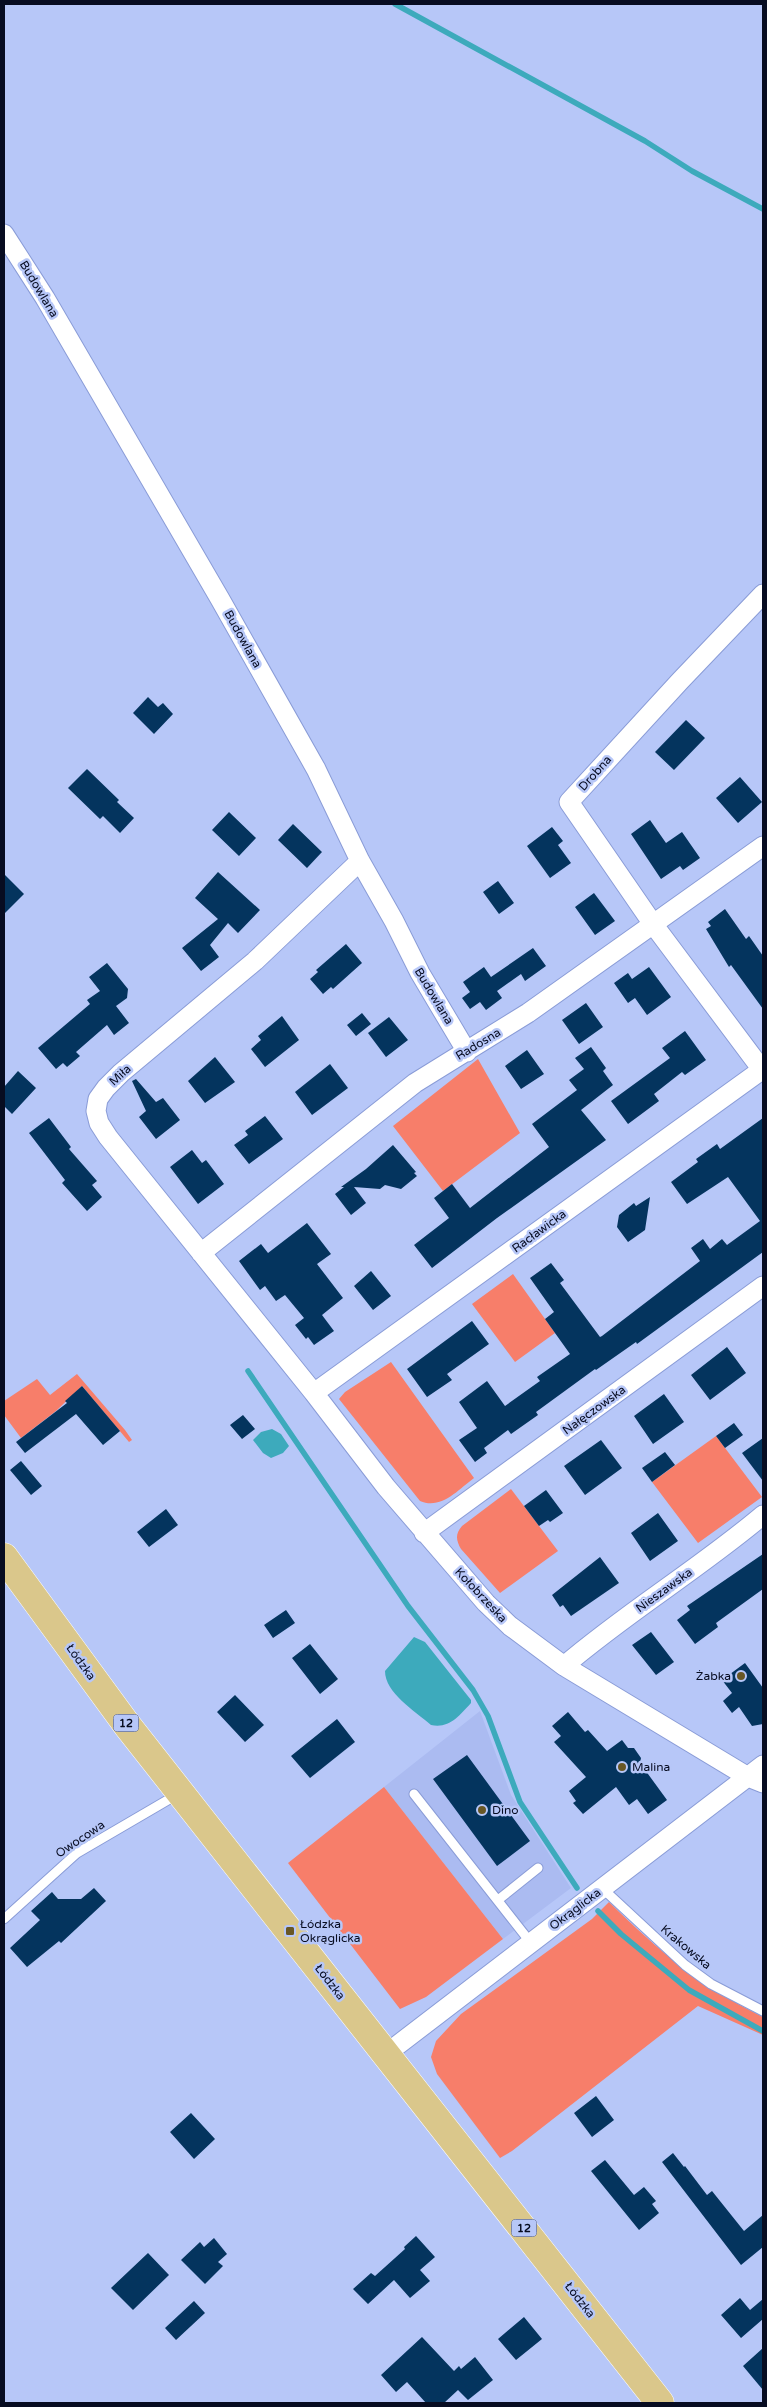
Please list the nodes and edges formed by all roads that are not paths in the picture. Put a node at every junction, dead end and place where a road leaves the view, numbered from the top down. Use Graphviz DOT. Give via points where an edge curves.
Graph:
graph roads {
  1 [pos="4,234"];
  2 [pos="763,594"];
  3 [pos="763,846"];
  4 [pos="360,861"];
  5 [pos="652,924"];
  6 [pos="467,1052"];
  7 [pos="763,1070"];
  8 [pos="200,1253"];
  9 [pos="763,1286"];
  10 [pos="264,1331"];
  11 [pos="314,1393"];
  12 [pos="763,1515"];
  13 [pos="424,1533"];
  14 [pos="4,1557"];
  15 [pos="564,1666"];
  16 [pos="763,1765"];
  17 [pos="756,1780"];
  18 [pos="180,1793"];
  19 [pos="414,1794"];
  20 [pos="538,1868"];
  21 [pos="602,1888"];
  22 [pos="498,1900"];
  23 [pos="4,1919"];
  24 [pos="532,1942"];
  25 [pos="763,2011"];
  26 [pos="386,2054"];
  27 [pos="660,2403"];
  1 -- 4 [label="street, Budowlana" via="50,306 220,599 316,769"];
  2 -- 5 [label="street, Drobna" via="569,802"];
  3 -- 5 [label="street, Radosna"];
  4 -- 6 [label="street, Budowlana"];
  4 -- 8 [label="street, Miła" via="255,961 121,1073 98,1099 99,1123 108,1137"];
  5 -- 6 [label="street, Radosna" via="528,1013"];
  5 -- 7 [label="street, Drobna"];
  6 -- 8 [label="street, Radosna" via="415,1083"];
  7 -- 11 [label="street, Racławicka"];
  8 -- 10 [label="street, Miła"];
  9 -- 13 [label="street, Nałęczowska"];
  10 -- 11 [label="street, Kołobrzeska"];
  11 -- 13 [label="street, Kołobrzeska"];
  12 -- 15 [label="street, Nieszawska"];
  13 -- 15 [label="street, Kołobrzeska" via="510,1626"];
  14 -- 18 [label="main road, Łódzka / 12"];
  15 -- 17 [label="street, Kołobrzeska"];
  16 -- 17 [label="street, Okrąglicka"];
  17 -- 21 [label="street, Okrąglicka"];
  18 -- 23 [label="lane, Owocowa" via="77,1853"];
  18 -- 26 [label="main road, Łódzka / 12"];
  19 -- 22 [label="lane"];
  20 -- 22 [label="lane"];
  21 -- 24 [label="street, Okrąglicka"];
  21 -- 25 [label="lane, Krakowska" via="685,1965 711,1984"];
  22 -- 24 [label="lane"];
  24 -- 26 [label="street, Okrąglicka"];
  26 -- 27 [label="main road, Łódzka / 12"];
}
